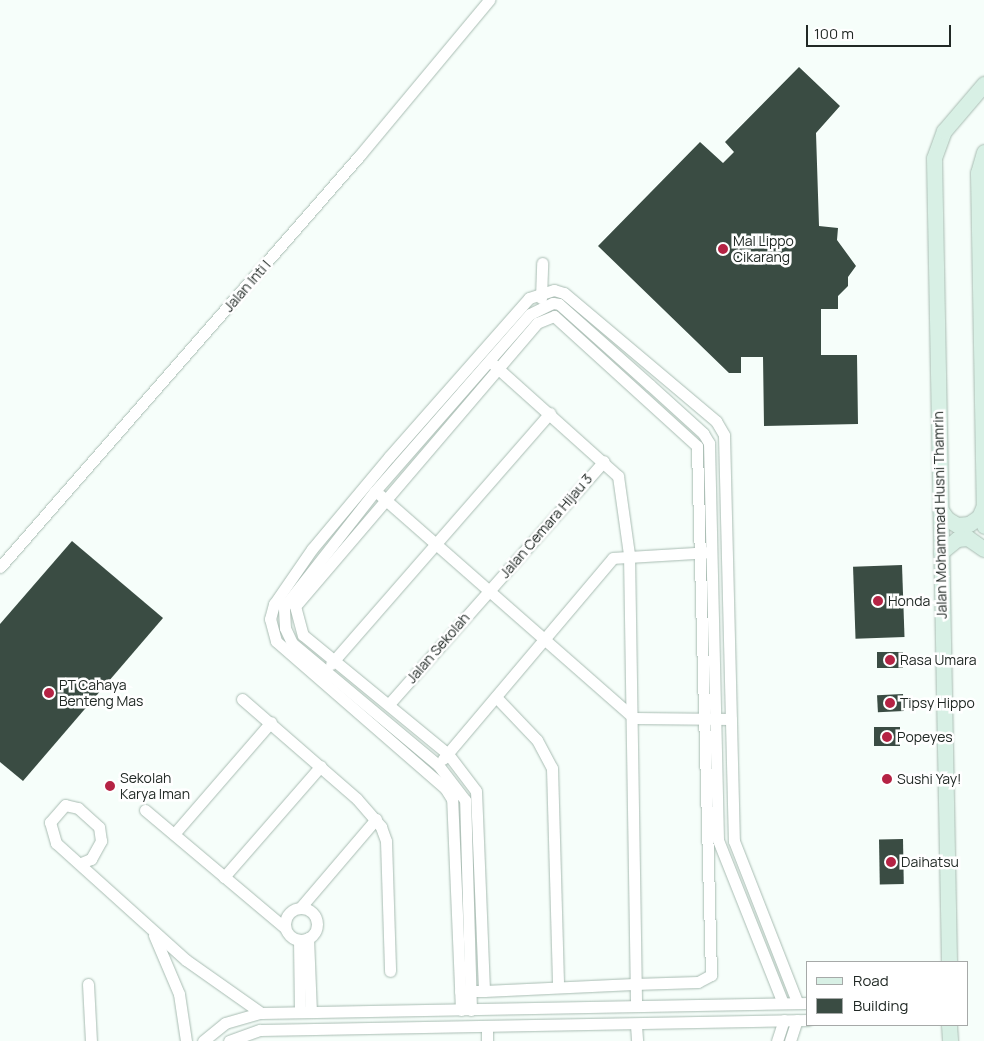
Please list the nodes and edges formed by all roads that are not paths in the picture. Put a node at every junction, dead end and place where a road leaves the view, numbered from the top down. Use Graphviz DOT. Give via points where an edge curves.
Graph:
graph roads {
  1 [pos="489,0"];
  2 [pos="984,84"];
  3 [pos="984,152"];
  4 [pos="542,263"];
  5 [pos="540,292"];
  6 [pos="545,310"];
  7 [pos="493,364"];
  8 [pos="550,413"];
  9 [pos="422,430"];
  10 [pos="604,461"];
  11 [pos="375,491"];
  12 [pos="385,500"];
  13 [pos="984,506"];
  14 [pos="940,508"];
  15 [pos="984,526"];
  16 [pos="435,546"];
  17 [pos="984,549"];
  18 [pos="726,550"];
  19 [pos="707,552"];
  20 [pos="941,552"];
  21 [pos="317,553"];
  22 [pos="629,554"];
  23 [pos="0,566"];
  24 [pos="488,592"];
  25 [pos="544,641"];
  26 [pos="335,660"];
  27 [pos="327,668"];
  28 [pos="353,690"];
  29 [pos="496,697"];
  30 [pos="344,699"];
  31 [pos="242,700"];
  32 [pos="389,704"];
  33 [pos="634,718"];
  34 [pos="709,720"];
  35 [pos="731,720"];
  36 [pos="271,722"];
  37 [pos="448,754"];
  38 [pos="438,765"];
  39 [pos="321,766"];
  40 [pos="428,774"];
  41 [pos="145,810"];
  42 [pos="376,819"];
  43 [pos="174,834"];
  44 [pos="473,834"];
  45 [pos="715,845"];
  46 [pos="81,863"];
  47 [pos="224,877"];
  48 [pos="300,908"];
  49 [pos="463,911"];
  50 [pos="285,928"];
  51 [pos="153,931"];
  52 [pos="304,939"];
  53 [pos="948,961"];
  54 [pos="390,971"];
  55 [pos="88,984"];
  56 [pos="634,984"];
  57 [pos="558,987"];
  58 [pos="465,991"];
  59 [pos="484,991"];
  60 [pos="783,1003"];
  61 [pos="802,1003"];
  62 [pos="611,1006"];
  63 [pos="636,1006"];
  64 [pos="466,1010"];
  65 [pos="395,1011"];
  66 [pos="306,1012"];
  67 [pos="260,1013"];
  68 [pos="784,1020"];
  69 [pos="802,1020"];
  70 [pos="636,1025"];
  71 [pos="611,1026"];
  72 [pos="950,1026"];
  73 [pos="487,1027"];
  74 [pos="395,1028"];
  75 [pos="91,1041"];
  76 [pos="186,1041"];
  77 [pos="204,1041"];
  78 [pos="230,1041"];
  79 [pos="487,1041"];
  80 [pos="637,1041"];
  81 [pos="778,1041"];
  82 [pos="790,1041"];
  83 [pos="950,1041"];
  1 -- 23 [label="street, Jalan Inti I" via="360,156"];
  2 -- 14 [label="street, Jalan Mohammad Husni Thamrin" via="944,131 934,158"];
  3 -- 13 [label="street" via="978,172"];
  4 -- 5 [label="street"];
  5 -- 6 [label="street"];
  5 -- 9 [label="street" via="529,298"];
  5 -- 18 [label="street" via="564,293 716,421 724,435"];
  6 -- 7 [label="street"];
  6 -- 19 [label="street" via="560,304 703,432 709,443"];
  7 -- 8 [label="street"];
  7 -- 9 [label="street"];
  7 -- 12 [label="street"];
  8 -- 10 [label="street"];
  8 -- 16 [label="street"];
  9 -- 11 [label="street"];
  9 -- 21 [label="street"];
  10 -- 22 [label="street" via="618,476"];
  10 -- 24 [label="street, Jalan Cemara Hijau 3"];
  11 -- 12 [label="street"];
  11 -- 21 [label="street"];
  12 -- 16 [label="street"];
  12 -- 26 [label="street" via="295,606 303,635"];
  13 -- 14 [label="street" via="979,517 969,524 957,525 947,519"];
  13 -- 15 [label="street"];
  14 -- 20 [label="street, Jalan Mohammad Husni Thamrin"];
  16 -- 24 [label="street"];
  16 -- 26 [label="street"];
  17 -- 20 [label="street" via="968,538 957,539"];
  18 -- 19 [label="street"];
  18 -- 35 [label="street"];
  19 -- 22 [label="street"];
  19 -- 34 [label="street"];
  20 -- 53 [label="street, Jalan Mohammad Husni Thamrin"];
  21 -- 27 [label="street" via="284,607 285,628 292,643"];
  21 -- 30 [label="street" via="274,604 270,619 276,641"];
  22 -- 25 [label="street" via="613,558"];
  22 -- 33 [label="street"];
  24 -- 25 [label="street"];
  24 -- 32 [label="street, Jalan Sekolah"];
  25 -- 29 [label="street"];
  25 -- 33 [label="street"];
  26 -- 27 [label="street"];
  26 -- 32 [label="street"];
  27 -- 28 [label="street"];
  28 -- 30 [label="street"];
  28 -- 38 [label="street"];
  29 -- 37 [label="street"];
  29 -- 57 [label="street" via="537,740 552,768"];
  30 -- 40 [label="street"];
  31 -- 36 [label="street"];
  32 -- 37 [label="street"];
  33 -- 34 [label="street"];
  33 -- 56 [label="street"];
  34 -- 35 [label="street"];
  34 -- 45 [label="street"];
  35 -- 61 [label="street" via="734,841"];
  36 -- 39 [label="street"];
  36 -- 43 [label="street"];
  37 -- 38 [label="street"];
  37 -- 44 [label="street" via="476,791"];
  38 -- 40 [label="street"];
  38 -- 44 [label="street" via="465,800"];
  39 -- 42 [label="street"];
  39 -- 47 [label="street"];
  40 -- 49 [label="street" via="445,788 455,808"];
  41 -- 43 [label="street"];
  42 -- 48 [label="street"];
  42 -- 54 [label="street" via="386,841"];
  43 -- 47 [label="street"];
  44 -- 49 [label="street"];
  44 -- 59 [label="street"];
  45 -- 56 [label="street" via="711,975 698,982"];
  45 -- 60 [label="street"];
  46 -- 46 [label="street" via="90,859 102,841 100,827 78,808 65,806 53,816 49,829 56,843"];
  46 -- 51 [label="street"];
  47 -- 50 [label="street"];
  48 -- 50 [label="street" via="288,914"];
  48 -- 52 [label="street" via="313,913 316,920 313,933"];
  49 -- 58 [label="street"];
  50 -- 52 [label="street"];
  51 -- 67 [label="street"];
  51 -- 76 [label="street" via="179,994"];
  52 -- 66 [label="street"];
  55 -- 75 [label="street"];
  56 -- 57 [label="street"];
  56 -- 63 [label="street"];
  57 -- 59 [label="street"];
  58 -- 59 [label="street"];
  58 -- 64 [label="street"];
  60 -- 61 [label="street"];
  60 -- 63 [label="street"];
  62 -- 63 [label="street"];
  62 -- 64 [label="street"];
  62 -- 71 [label="street"];
  64 -- 65 [label="street"];
  65 -- 66 [label="street"];
  65 -- 74 [label="street"];
  66 -- 67 [label="street"];
  67 -- 77 [label="street" via="225,1024"];
  68 -- 69 [label="street"];
  68 -- 70 [label="street"];
  68 -- 81 [label="street"];
  69 -- 82 [label="street"];
  70 -- 71 [label="street"];
  70 -- 80 [label="street"];
  71 -- 73 [label="street"];
  72 -- 83 [label="street"];
  73 -- 74 [label="street"];
  73 -- 79 [label="street"];
  74 -- 78 [label="street" via="260,1030"];
}
